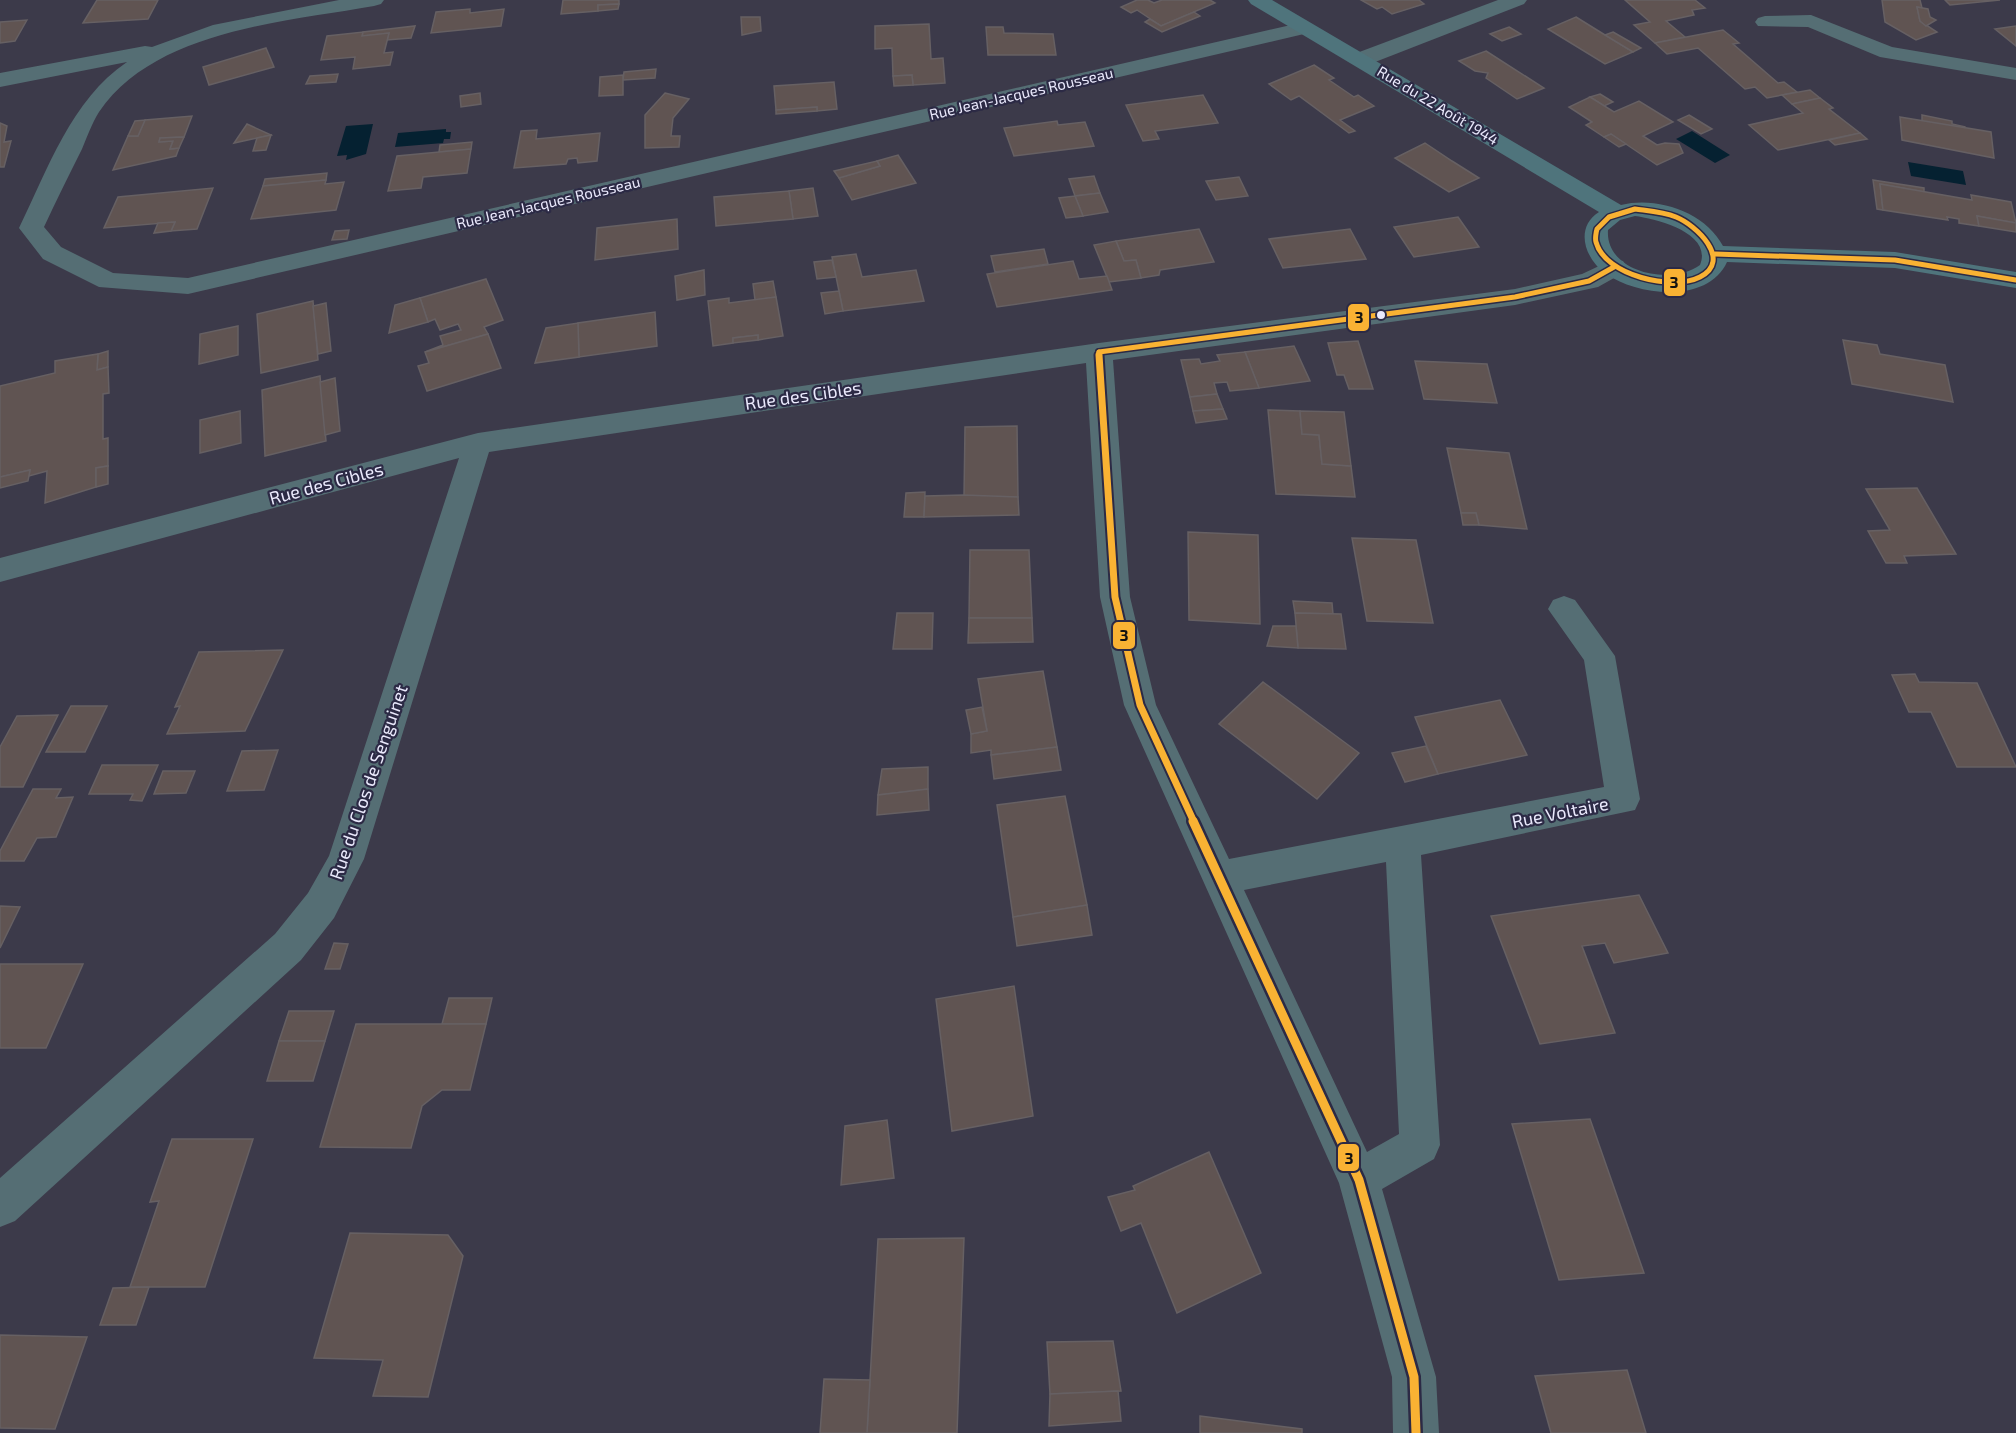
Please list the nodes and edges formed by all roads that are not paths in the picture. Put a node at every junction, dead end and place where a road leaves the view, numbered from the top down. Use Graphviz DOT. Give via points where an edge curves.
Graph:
graph roads {
  1 [pos="374,0"];
  2 [pos="1258,0"];
  3 [pos="1517,0"];
  4 [pos="1765,21"];
  5 [pos="1304,28"];
  6 [pos="165,48"];
  7 [pos="1362,59"];
  8 [pos="2016,74"];
  9 [pos="0,80"];
  10 [pos="1616,212"];
  11 [pos="1716,254"];
  12 [pos="1614,267"];
  13 [pos="2016,280"];
  14 [pos="1100,352"];
  15 [pos="478,443"];
  16 [pos="0,570"];
  17 [pos="1564,609"];
  18 [pos="1403,842"];
  19 [pos="1220,878"];
  20 [pos="1359,1180"];
  21 [pos="0,1206"];
  22 [pos="1416,1433"];
  1 -- 6 [label="street, Rue Jean-Jacques Rousseau" via="207,33"];
  2 -- 5 [label="street, Rue du 22 Août 1944"];
  3 -- 7 [label="street"];
  4 -- 8 [label="street" via="1811,21 1887,53"];
  5 -- 6 [label="street, Rue Jean-Jacques Rousseau" via="188,285 108,281 52,253 31,228 91,107 134,64"];
  5 -- 7 [label="street, Rue du 22 Août 1944"];
  6 -- 9 [label="street, Rue Jean-Jacques Rousseau"];
  7 -- 10 [label="street, Rue du 22 Août 1944"];
  10 -- 11 [label="street" via="1657,211 1678,218 1709,240"];
  10 -- 12 [label="street" via="1596,228 1595,239"];
  11 -- 12 [label="street" via="1708,273 1681,283 1645,280"];
  11 -- 13 [label="street" via="1895,260"];
  12 -- 14 [label="street, Rue des Cibles" via="1589,281 1515,297"];
  14 -- 15 [label="street, Rue des Cibles"];
  14 -- 19 [label="street" via="1115,597 1140,705"];
  15 -- 16 [label="street, Rue des Cibles"];
  15 -- 21 [label="street, Rue du Clos de Senguinet" via="346,859 331,891 288,947"];
  17 -- 18 [label="street, Rue Voltaire" via="1599,656 1623,800"];
  18 -- 19 [label="street, Rue Voltaire"];
  18 -- 20 [label="street" via="1420,1145"];
  19 -- 20 [label="street"];
  20 -- 22 [label="street" via="1414,1377"];
}
